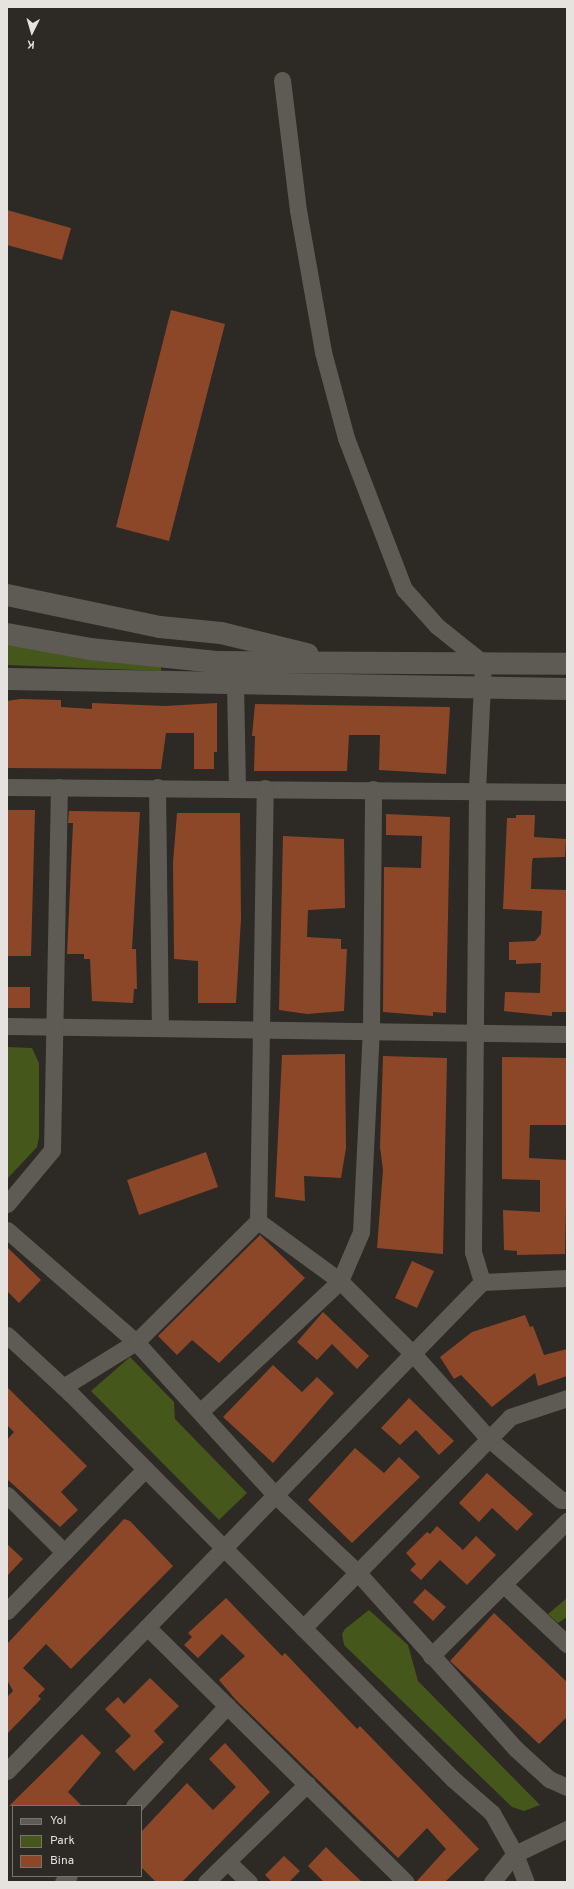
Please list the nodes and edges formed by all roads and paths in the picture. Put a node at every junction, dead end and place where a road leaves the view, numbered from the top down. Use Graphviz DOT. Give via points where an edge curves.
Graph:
graph roads {
  1 [pos="282,80"];
  2 [pos="7,596"];
  3 [pos="7,634"];
  4 [pos="341,663"];
  5 [pos="483,663"];
  6 [pos="567,664"];
  7 [pos="7,679"];
  8 [pos="235,683"];
  9 [pos="482,688"];
  10 [pos="567,690"];
  11 [pos="7,787"];
  12 [pos="59,787"];
  13 [pos="157,787"];
  14 [pos="237,787"];
  15 [pos="265,788"];
  16 [pos="373,789"];
  17 [pos="477,791"];
  18 [pos="567,792"];
  19 [pos="7,1026"];
  20 [pos="56,1027"];
  21 [pos="160,1028"];
  22 [pos="261,1028"];
  23 [pos="371,1030"];
  24 [pos="477,1030"];
  25 [pos="567,1034"];
  26 [pos="7,1204"];
  27 [pos="258,1221"];
  28 [pos="7,1230"];
  29 [pos="567,1278"];
  30 [pos="340,1281"];
  31 [pos="482,1282"];
  32 [pos="7,1335"];
  33 [pos="136,1342"];
  34 [pos="414,1355"];
  35 [pos="63,1387"];
  36 [pos="567,1398"];
  37 [pos="201,1411"];
  38 [pos="489,1439"];
  39 [pos="144,1469"];
  40 [pos="7,1495"];
  41 [pos="275,1495"];
  42 [pos="567,1500"];
  43 [pos="567,1521"];
  44 [pos="224,1548"];
  45 [pos="64,1552"];
  46 [pos="358,1573"];
  47 [pos="503,1584"];
  48 [pos="7,1611"];
  49 [pos="147,1627"];
  50 [pos="303,1628"];
  51 [pos="567,1644"];
  52 [pos="431,1656"];
  53 [pos="227,1706"];
  54 [pos="7,1772"];
  55 [pos="307,1784"];
  56 [pos="567,1787"];
  57 [pos="135,1805"];
  58 [pos="567,1829"];
  59 [pos="515,1854"];
  60 [pos="229,1863"];
  61 [pos="206,1882"];
  62 [pos="248,1882"];
  63 [pos="406,1882"];
  64 [pos="492,1882"];
  65 [pos="526,1882"];
  1 -- 5 [label="street" via="298,210 323,352 346,438 404,589 436,626"];
  2 -- 4 [label="street" via="160,626 221,633"];
  3 -- 4 [label="street" via="82,648 182,659"];
  4 -- 5 [label="street"];
  5 -- 6 [label="street"];
  5 -- 9 [label="street"];
  7 -- 8 [label="street"];
  8 -- 9 [label="street"];
  8 -- 14 [label="street"];
  9 -- 10 [label="street"];
  9 -- 17 [label="street"];
  11 -- 12 [label="street"];
  12 -- 13 [label="street"];
  12 -- 20 [label="street"];
  13 -- 14 [label="street"];
  13 -- 21 [label="street"];
  14 -- 15 [label="street"];
  15 -- 16 [label="street"];
  15 -- 22 [label="street"];
  16 -- 17 [label="street"];
  16 -- 23 [label="street"];
  17 -- 18 [label="street"];
  17 -- 24 [label="street"];
  19 -- 20 [label="street"];
  20 -- 21 [label="street"];
  20 -- 26 [label="street" via="52,1150"];
  21 -- 22 [label="street"];
  22 -- 23 [label="street"];
  22 -- 27 [label="street"];
  23 -- 24 [label="street"];
  23 -- 30 [label="street" via="361,1232"];
  24 -- 25 [label="street"];
  24 -- 31 [label="street" via="473,1252"];
  27 -- 30 [label="street"];
  27 -- 33 [label="street"];
  28 -- 33 [label="street"];
  29 -- 31 [label="street"];
  30 -- 34 [label="street"];
  30 -- 37 [label="street"];
  31 -- 34 [label="street"];
  32 -- 35 [label="street"];
  33 -- 35 [label="street"];
  33 -- 37 [label="street"];
  34 -- 38 [label="street"];
  34 -- 41 [label="street"];
  35 -- 39 [label="street"];
  36 -- 38 [label="street" via="510,1417"];
  37 -- 41 [label="street"];
  38 -- 42 [label="street" via="561,1500"];
  38 -- 46 [label="street"];
  39 -- 44 [label="street"];
  39 -- 45 [label="street"];
  40 -- 45 [label="street"];
  41 -- 44 [label="street"];
  41 -- 46 [label="street"];
  43 -- 47 [label="street"];
  44 -- 49 [label="street"];
  44 -- 50 [label="street"];
  45 -- 48 [label="street"];
  46 -- 50 [label="street"];
  46 -- 52 [label="street"];
  47 -- 51 [label="street"];
  47 -- 52 [label="street"];
  49 -- 53 [label="street"];
  49 -- 54 [label="street"];
  50 -- 59 [label="street" via="492,1813"];
  52 -- 56 [label="street" via="516,1749 549,1779"];
  53 -- 55 [label="street"];
  53 -- 57 [label="street"];
  55 -- 60 [label="street"];
  55 -- 63 [label="street"];
  58 -- 59 [label="street"];
  59 -- 64 [label="street"];
  59 -- 65 [label="street"];
  60 -- 61 [label="street"];
  60 -- 62 [label="street"];
}
